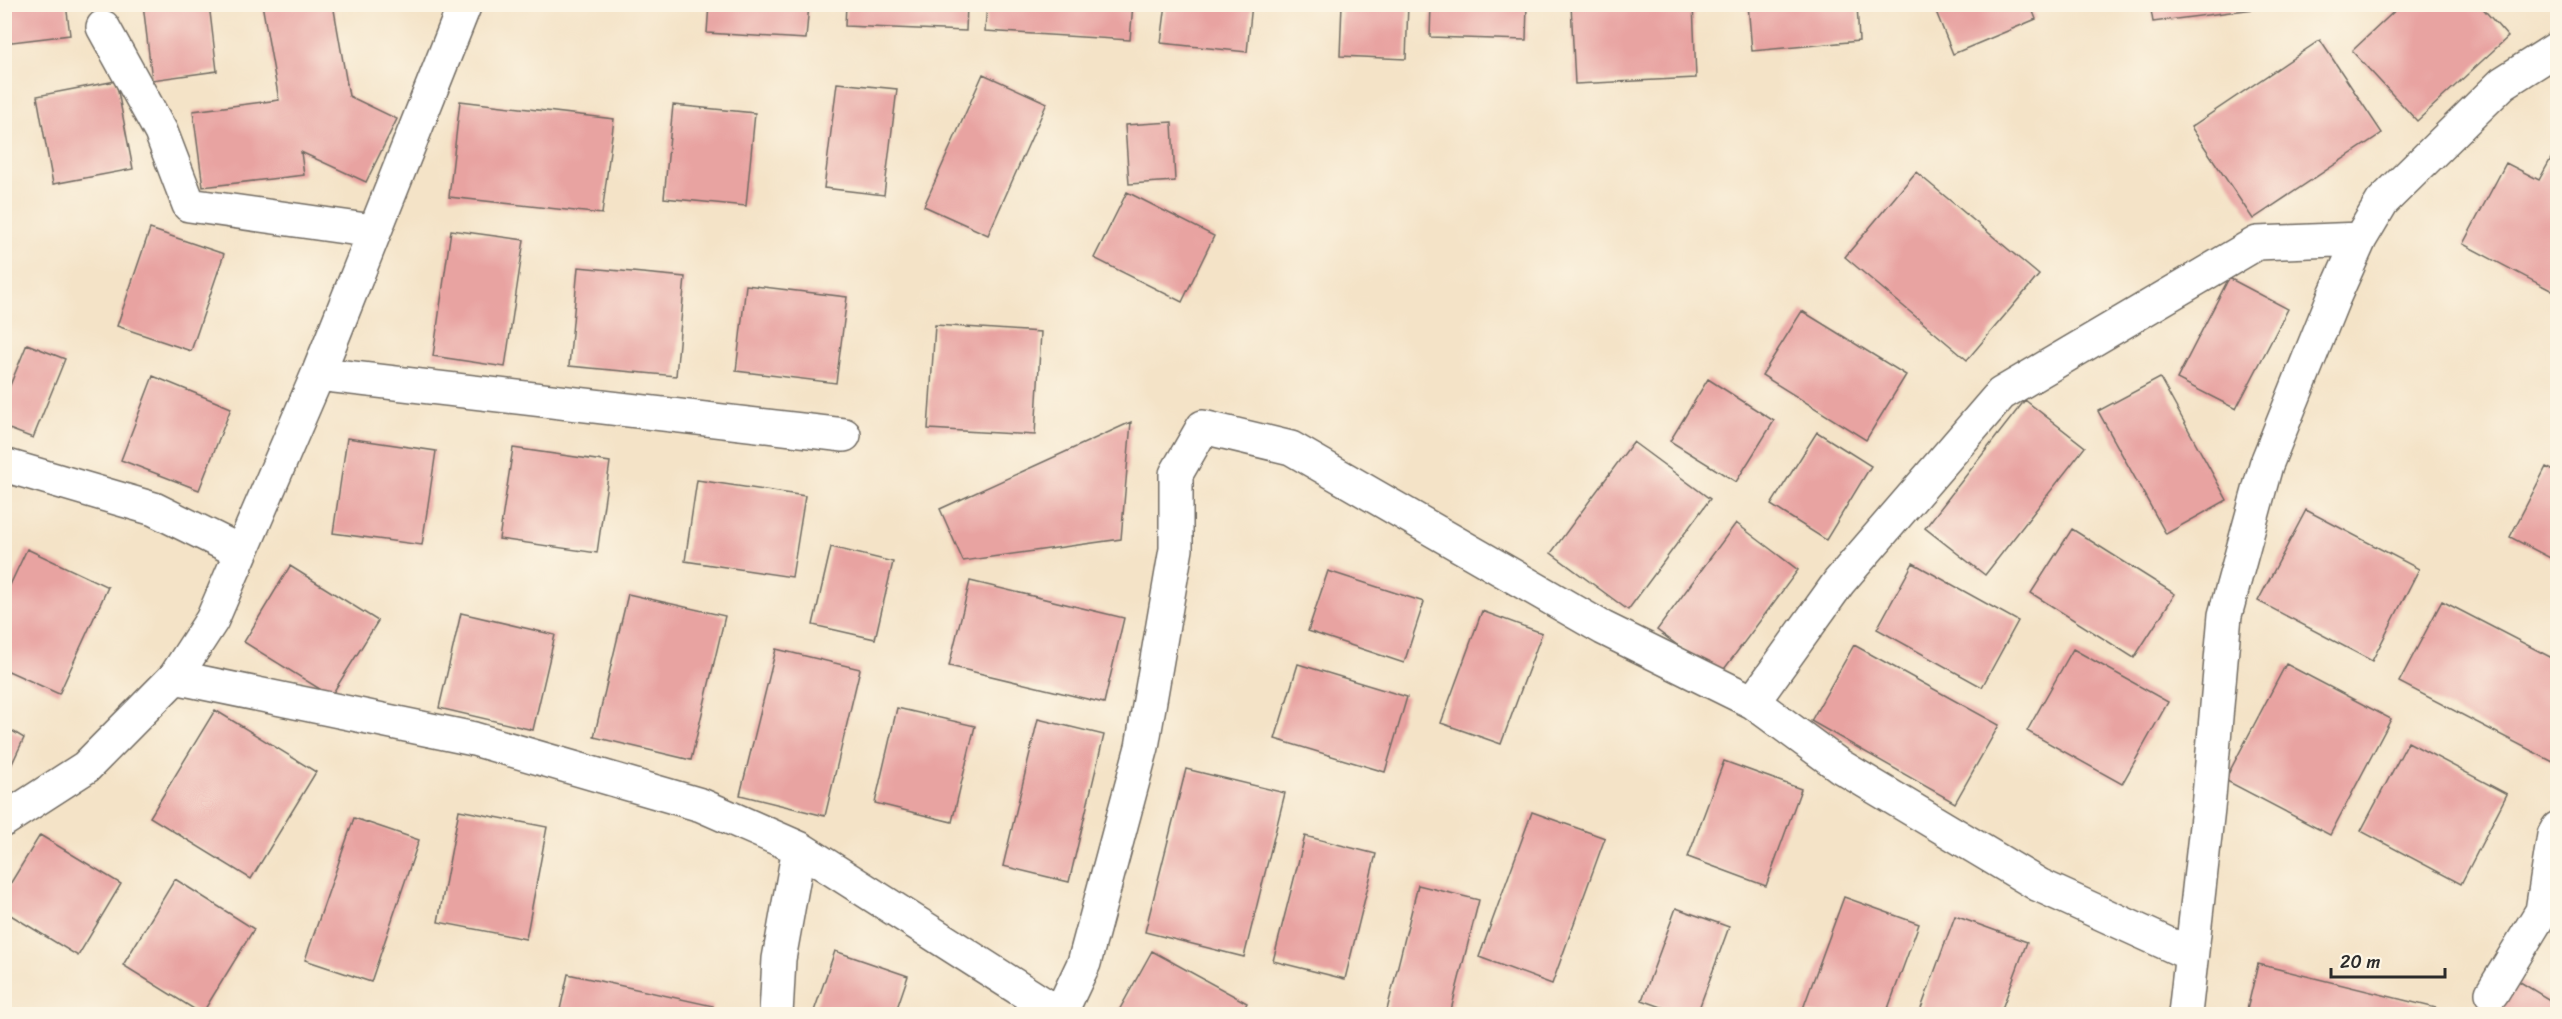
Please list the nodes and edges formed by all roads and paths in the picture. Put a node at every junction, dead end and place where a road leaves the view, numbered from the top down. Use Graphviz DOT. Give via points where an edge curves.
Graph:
graph roads {
  1 [pos="465,4"];
  2 [pos="103,27"];
  3 [pos="2558,48"];
  4 [pos="373,231"];
  5 [pos="2360,238"];
  6 [pos="318,374"];
  7 [pos="844,435"];
  8 [pos="4,465"];
  9 [pos="241,552"];
  10 [pos="175,677"];
  11 [pos="1753,702"];
  12 [pos="4,820"];
  13 [pos="2558,828"];
  14 [pos="799,848"];
  15 [pos="2190,954"];
  16 [pos="2492,993"];
  17 [pos="776,1014"];
  18 [pos="1060,1014"];
  19 [pos="2185,1014"];
  1 -- 4 [label="street"];
  2 -- 4 [label="street" via="161,132 189,205"];
  3 -- 5 [label="street" via="2503,83 2382,202"];
  4 -- 6 [label="street"];
  5 -- 11 [label="street" via="2257,243 2001,394 1839,582"];
  5 -- 15 [label="street" via="2266,465 2225,615"];
  6 -- 7 [label="street"];
  6 -- 9 [label="street"];
  8 -- 9 [label="street" via="154,509"];
  9 -- 10 [label="street" via="212,620"];
  10 -- 12 [label="street" via="86,767"];
  10 -- 14 [label="street" via="474,739 701,804"];
  11 -- 15 [label="street" via="1840,766 2039,885"];
  11 -- 18 [label="street" via="1603,628 1291,448 1203,427 1176,474 1176,549 1142,747 1084,963"];
  13 -- 16 [label="street" via="2542,911"];
  14 -- 17 [label="street" via="779,959"];
  14 -- 18 [label="street"];
  15 -- 19 [label="street"];
}
